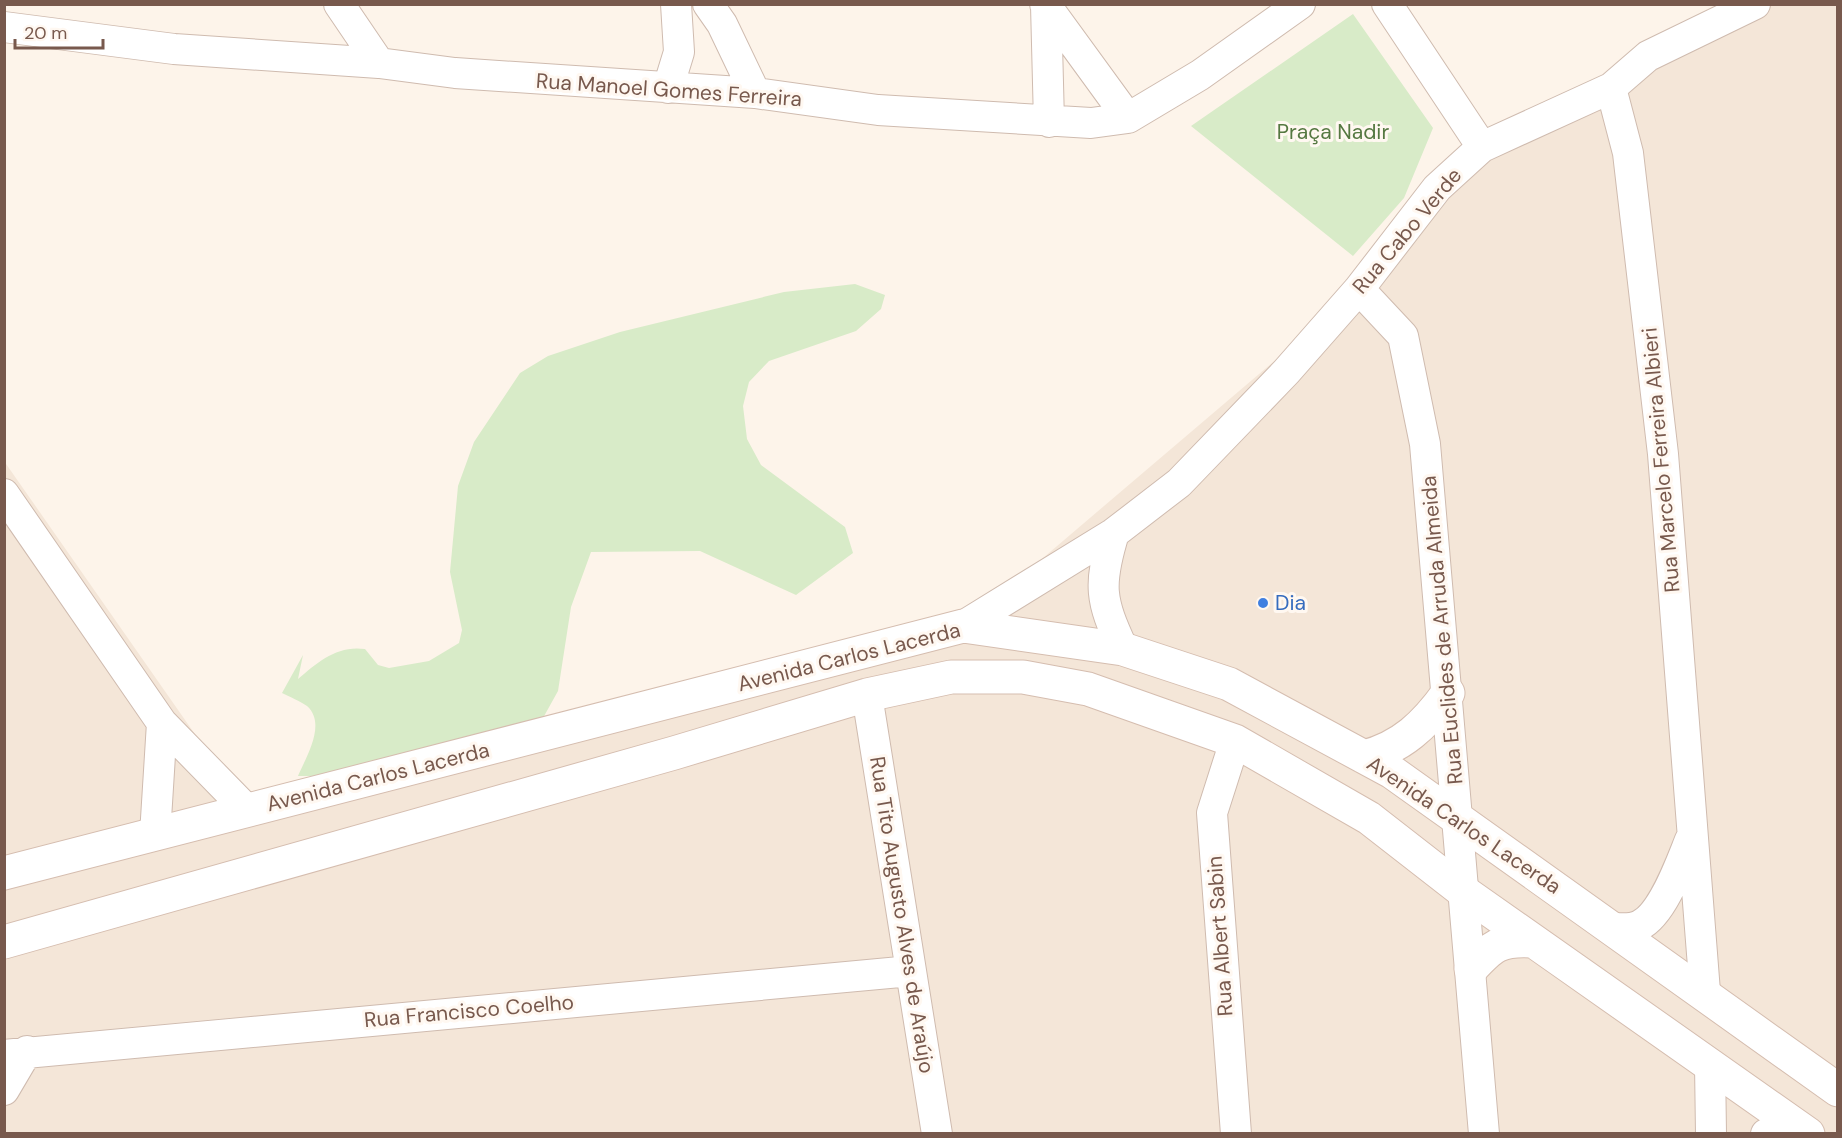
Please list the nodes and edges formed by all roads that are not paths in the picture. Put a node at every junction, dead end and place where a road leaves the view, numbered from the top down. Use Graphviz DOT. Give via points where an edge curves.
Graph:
graph roads {
  1 [pos="339,4"];
  2 [pos="676,4"];
  3 [pos="708,4"];
  4 [pos="1300,4"];
  5 [pos="1387,4"];
  6 [pos="1755,4"];
  7 [pos="1045,5"];
  8 [pos="11,20"];
  9 [pos="379,63"];
  10 [pos="668,88"];
  11 [pos="1611,88"];
  12 [pos="755,93"];
  13 [pos="1128,118"];
  14 [pos="1049,122"];
  15 [pos="1482,147"];
  16 [pos="1359,289"];
  17 [pos="4,494"];
  18 [pos="1114,533"];
  19 [pos="963,626"];
  20 [pos="1123,649"];
  21 [pos="1448,693"];
  22 [pos="867,696"];
  23 [pos="162,723"];
  24 [pos="1235,741"];
  25 [pos="1364,757"];
  26 [pos="248,811"];
  27 [pos="1459,821"];
  28 [pos="1692,834"];
  29 [pos="154,835"];
  30 [pos="4,873"];
  31 [pos="1464,892"];
  32 [pos="1612,928"];
  33 [pos="1532,941"];
  34 [pos="4,942"];
  35 [pos="1471,969"];
  36 [pos="911,971"];
  37 [pos="1705,992"];
  38 [pos="16,1053"];
  39 [pos="1710,1065"];
  40 [pos="4,1090"];
  41 [pos="1838,1090"];
  42 [pos="1788,1130"];
  43 [pos="937,1134"];
  44 [pos="1236,1134"];
  45 [pos="1484,1134"];
  46 [pos="1711,1134"];
  1 -- 9 [label="street"];
  2 -- 10 [label="street" via="679,52"];
  3 -- 12 [label="street" via="722,24"];
  4 -- 13 [label="street, Rua Manoel Gomes Ferreira" via="1200,75"];
  5 -- 15 [label="street"];
  6 -- 11 [label="street, Rua Cabo Verde" via="1648,56"];
  7 -- 13 [label="street"];
  7 -- 14 [label="street"];
  8 -- 9 [label="street, Rua Manoel Gomes Ferreira" via="174,50"];
  9 -- 10 [label="street, Rua Manoel Gomes Ferreira" via="455,73"];
  10 -- 12 [label="street, Rua Manoel Gomes Ferreira"];
  11 -- 15 [label="street, Rua Cabo Verde"];
  11 -- 28 [label="street, Rua Marcelo Ferreira Albieri" via="1628,153 1663,454"];
  12 -- 14 [label="street, Rua Manoel Gomes Ferreira" via="878,110"];
  13 -- 14 [label="street, Rua Manoel Gomes Ferreira" via="1091,123"];
  15 -- 16 [label="street, Rua Cabo Verde" via="1437,188"];
  16 -- 18 [label="street, Rua Cabo Verde" via="1179,483"];
  16 -- 21 [label="street, Rua Euclides de Arruda Almeida" via="1403,336 1425,444"];
  17 -- 23 [label="street"];
  18 -- 19 [label="street, Rua Cabo Verde"];
  18 -- 20 [label="street" via="1103,569 1102,592"];
  19 -- 20 [label="main road, Avenida Carlos Lacerda"];
  19 -- 26 [label="main road, Avenida Carlos Lacerda"];
  20 -- 25 [label="main road, Avenida Carlos Lacerda" via="1229,684"];
  21 -- 25 [label="main road" via="1410,737 1386,752"];
  21 -- 27 [label="street, Rua Euclides de Arruda Almeida"];
  22 -- 24 [label="main road, Avenida Carlos Lacerda" via="951,677 1023,676 1088,689"];
  22 -- 34 [label="main road, Avenida Carlos Lacerda"];
  22 -- 36 [label="street, Rua Tito Augusto Alves de Araújo"];
  23 -- 26 [label="street"];
  23 -- 29 [label="street"];
  24 -- 31 [label="main road, Avenida Carlos Lacerda" via="1369,818"];
  24 -- 44 [label="street, Rua Albert Sabin" via="1212,813"];
  25 -- 27 [label="main road, Avenida Carlos Lacerda" via="1392,772"];
  26 -- 29 [label="main road, Avenida Carlos Lacerda"];
  27 -- 31 [label="street, Rua Euclides de Arruda Almeida"];
  27 -- 32 [label="main road, Avenida Carlos Lacerda"];
  28 -- 32 [label="street, Rua Marcelo Ferreira Albieri" via="1674,879 1643,925"];
  28 -- 37 [label="street, Rua Marcelo Ferreira Albieri"];
  29 -- 30 [label="main road, Avenida Carlos Lacerda"];
  31 -- 33 [label="main road, Avenida Carlos Lacerda"];
  31 -- 35 [label="street, Rua Euclides de Arruda Almeida"];
  32 -- 37 [label="main road, Avenida Carlos Lacerda"];
  33 -- 35 [label="main road" via="1503,941"];
  33 -- 39 [label="main road, Avenida Carlos Lacerda"];
  35 -- 45 [label="street, Rua Euclides de Arruda Almeida"];
  36 -- 38 [label="street, Rua Francisco Coelho"];
  36 -- 43 [label="street, Rua Tito Augusto Alves de Araújo"];
  37 -- 41 [label="main road, Avenida Carlos Lacerda"];
  38 -- 40 [label="street, Rua Francisco Coelho"];
  39 -- 42 [label="main road, Avenida Carlos Lacerda"];
  39 -- 46 [label="street"];
}
